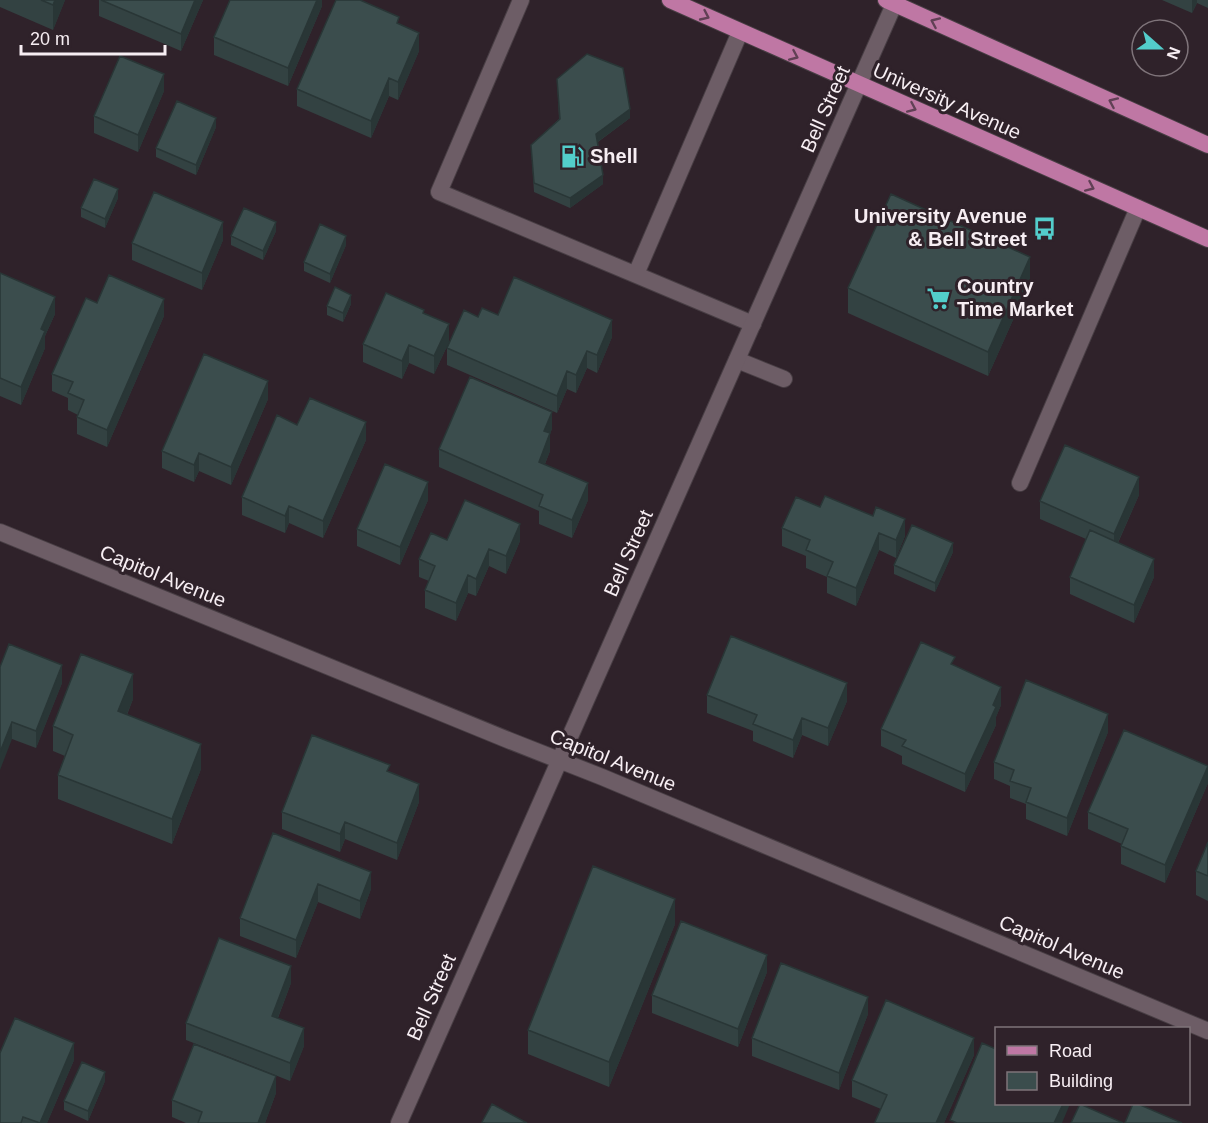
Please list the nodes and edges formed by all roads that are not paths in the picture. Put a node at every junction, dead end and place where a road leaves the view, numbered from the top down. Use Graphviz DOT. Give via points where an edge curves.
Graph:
graph roads {
  1 [pos="520,0"];
  2 [pos="669,0"];
  3 [pos="892,1"];
  4 [pos="740,32"];
  5 [pos="859,85"];
  6 [pos="1208,145"];
  7 [pos="1138,208"];
  8 [pos="1208,239"];
  9 [pos="636,274"];
  10 [pos="753,324"];
  11 [pos="737,360"];
  12 [pos="784,379"];
  13 [pos="1020,483"];
  14 [pos="0,532"];
  15 [pos="559,760"];
  16 [pos="1208,1031"];
  17 [pos="399,1123"];
  1 -- 9 [label="street" via="439,192"];
  2 -- 4 [label="main road, University Avenue, one-way"];
  3 -- 5 [label="street, Bell Street"];
  6 -- 3 [label="main road, one-way"];
  4 -- 5 [label="main road, University Avenue, one-way"];
  4 -- 9 [label="street"];
  5 -- 7 [label="main road, University Avenue, one-way"];
  5 -- 10 [label="street, Bell Street"];
  7 -- 8 [label="main road, University Avenue"];
  7 -- 13 [label="street"];
  9 -- 10 [label="street"];
  10 -- 11 [label="street, Bell Street"];
  11 -- 12 [label="street"];
  11 -- 15 [label="street, Bell Street"];
  14 -- 15 [label="street, Capitol Avenue"];
  15 -- 16 [label="street, Capitol Avenue"];
  15 -- 17 [label="street, Bell Street"];
}
